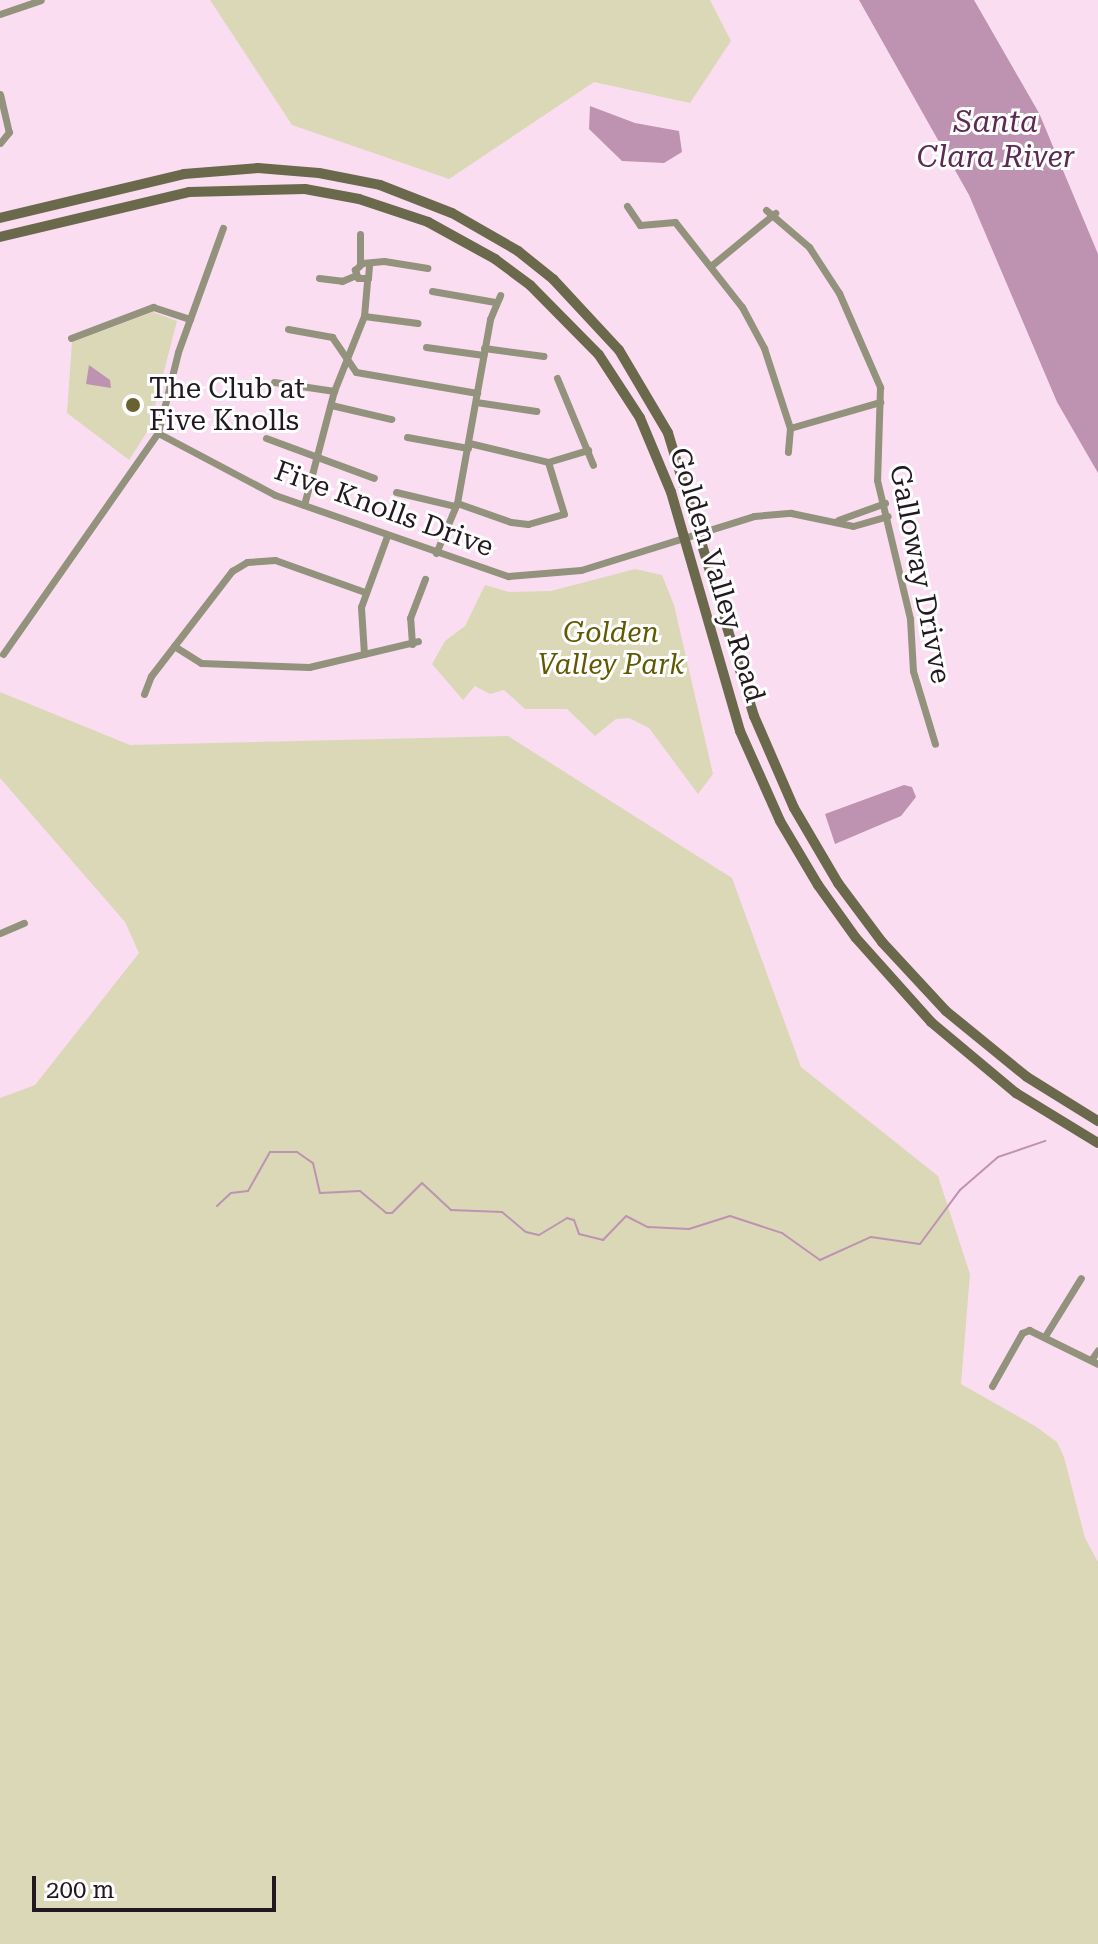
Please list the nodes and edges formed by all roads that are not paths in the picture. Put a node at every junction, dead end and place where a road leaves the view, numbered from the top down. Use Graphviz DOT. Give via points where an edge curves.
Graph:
graph roads {
  1 [pos="41,0"];
  2 [pos="0,14"];
  3 [pos="0,94"];
  4 [pos="0,143"];
  5 [pos="627,206"];
  6 [pos="0,218"];
  7 [pos="223,228"];
  8 [pos="360,234"];
  9 [pos="0,237"];
  10 [pos="365,265"];
  11 [pos="712,265"];
  12 [pos="427,268"];
  13 [pos="356,275"];
  14 [pos="319,278"];
  15 [pos="367,278"];
  16 [pos="432,291"];
  17 [pos="364,316"];
  18 [pos="190,319"];
  19 [pos="418,323"];
  20 [pos="288,329"];
  21 [pos="71,338"];
  22 [pos="426,347"];
  23 [pos="484,352"];
  24 [pos="543,356"];
  25 [pos="345,359"];
  26 [pos="557,378"];
  27 [pos="274,382"];
  28 [pos="334,391"];
  29 [pos="477,393"];
  30 [pos="476,402"];
  31 [pos="880,402"];
  32 [pos="331,405"];
  33 [pos="536,411"];
  34 [pos="391,419"];
  35 [pos="790,428"];
  36 [pos="158,433"];
  37 [pos="407,437"];
  38 [pos="266,438"];
  39 [pos="469,446"];
  40 [pos="588,450"];
  41 [pos="788,452"];
  42 [pos="320,458"];
  43 [pos="548,462"];
  44 [pos="593,465"];
  45 [pos="374,478"];
  46 [pos="396,492"];
  47 [pos="885,503"];
  48 [pos="456,504"];
  49 [pos="304,505"];
  50 [pos="888,516"];
  51 [pos="838,520"];
  52 [pos="701,532"];
  53 [pos="387,536"];
  54 [pos="684,537"];
  55 [pos="436,553"];
  56 [pos="425,579"];
  57 [pos="365,592"];
  58 [pos="174,646"];
  59 [pos="3,654"];
  60 [pos="364,654"];
  61 [pos="144,694"];
  62 [pos="935,744"];
  63 [pos="24,923"];
  64 [pos="0,933"];
  65 [pos="1098,1121"];
  66 [pos="1098,1143"];
  67 [pos="1081,1278"];
  68 [pos="1045,1336"];
  69 [pos="1098,1350"];
  70 [pos="1095,1362"];
  71 [pos="992,1386"];
  1 -- 2 [label="street"];
  3 -- 4 [label="street" via="9,132"];
  5 -- 11 [label="street" via="640,225 675,222"];
  6 -- 52 [label="main road, Golden Valley Road" via="164,177 258,168 347,177 452,213 518,251 553,279 619,350 668,433"];
  7 -- 18 [label="street"];
  8 -- 10 [label="street"];
  9 -- 54 [label="main road, Golden Valley Road" via="154,199 238,187 335,194 428,222 530,285 599,355 650,439"];
  10 -- 12 [label="street" via="384,261"];
  10 -- 13 [label="street"];
  10 -- 15 [label="street"];
  11 -- 31 [label="street, Galloway Drivve" via="770,211 809,247 839,293 871,359"];
  11 -- 35 [label="street" via="755,327"];
  13 -- 14 [label="street" via="346,281"];
  13 -- 15 [label="street"];
  15 -- 17 [label="street"];
  16 -- 23 [label="street" via="498,299"];
  17 -- 19 [label="street"];
  17 -- 25 [label="street"];
  18 -- 21 [label="street" via="153,307"];
  18 -- 36 [label="street"];
  20 -- 25 [label="street" via="332,337"];
  22 -- 23 [label="street"];
  23 -- 24 [label="street"];
  23 -- 29 [label="street"];
  25 -- 28 [label="street"];
  25 -- 29 [label="street" via="356,372"];
  26 -- 40 [label="street"];
  27 -- 28 [label="street"];
  28 -- 32 [label="street"];
  29 -- 30 [label="street"];
  30 -- 33 [label="street"];
  30 -- 39 [label="street"];
  31 -- 35 [label="street"];
  31 -- 47 [label="street, Galloway Drivve" via="875,456"];
  32 -- 34 [label="street"];
  32 -- 42 [label="street"];
  35 -- 41 [label="street"];
  36 -- 49 [label="street, Five Knolls Drive" via="238,478"];
  36 -- 59 [label="street"];
  37 -- 39 [label="street"];
  38 -- 42 [label="street"];
  39 -- 43 [label="street"];
  39 -- 48 [label="street"];
  40 -- 43 [label="street"];
  40 -- 44 [label="street"];
  42 -- 45 [label="street"];
  42 -- 49 [label="street"];
  43 -- 48 [label="street" via="564,514 528,524"];
  46 -- 48 [label="street"];
  47 -- 50 [label="street, Galloway Drivve"];
  47 -- 51 [label="street"];
  48 -- 55 [label="street"];
  49 -- 53 [label="street, Five Knolls Drive"];
  50 -- 51 [label="street, Five Knolls Drive" via="853,526"];
  50 -- 62 [label="street, Galloway Drivve" via="910,619 913,671"];
  51 -- 52 [label="street, Five Knolls Drive" via="773,514"];
  52 -- 54 [label="street, Five Knolls Drive"];
  52 -- 65 [label="main road, Golden Valley Road" via="763,738 794,808 838,883 882,942 946,1011 1027,1077"];
  53 -- 55 [label="street, Five Knolls Drive"];
  53 -- 57 [label="street"];
  54 -- 55 [label="street, Five Knolls Drive" via="581,570 533,578 480,570"];
  54 -- 66 [label="main road, Golden Valley Road" via="740,731 780,821 818,885 856,938 931,1022 1016,1093"];
  56 -- 60 [label="street" via="410,618 415,643"];
  57 -- 58 [label="street" via="275,560 247,562 232,571"];
  57 -- 60 [label="street" via="360,627"];
  58 -- 60 [label="street" via="201,663 222,666 309,667"];
  58 -- 61 [label="street"];
  63 -- 64 [label="street"];
  67 -- 68 [label="street"];
  68 -- 70 [label="street"];
  68 -- 71 [label="street" via="1022,1333"];
  69 -- 70 [label="street"];
}
